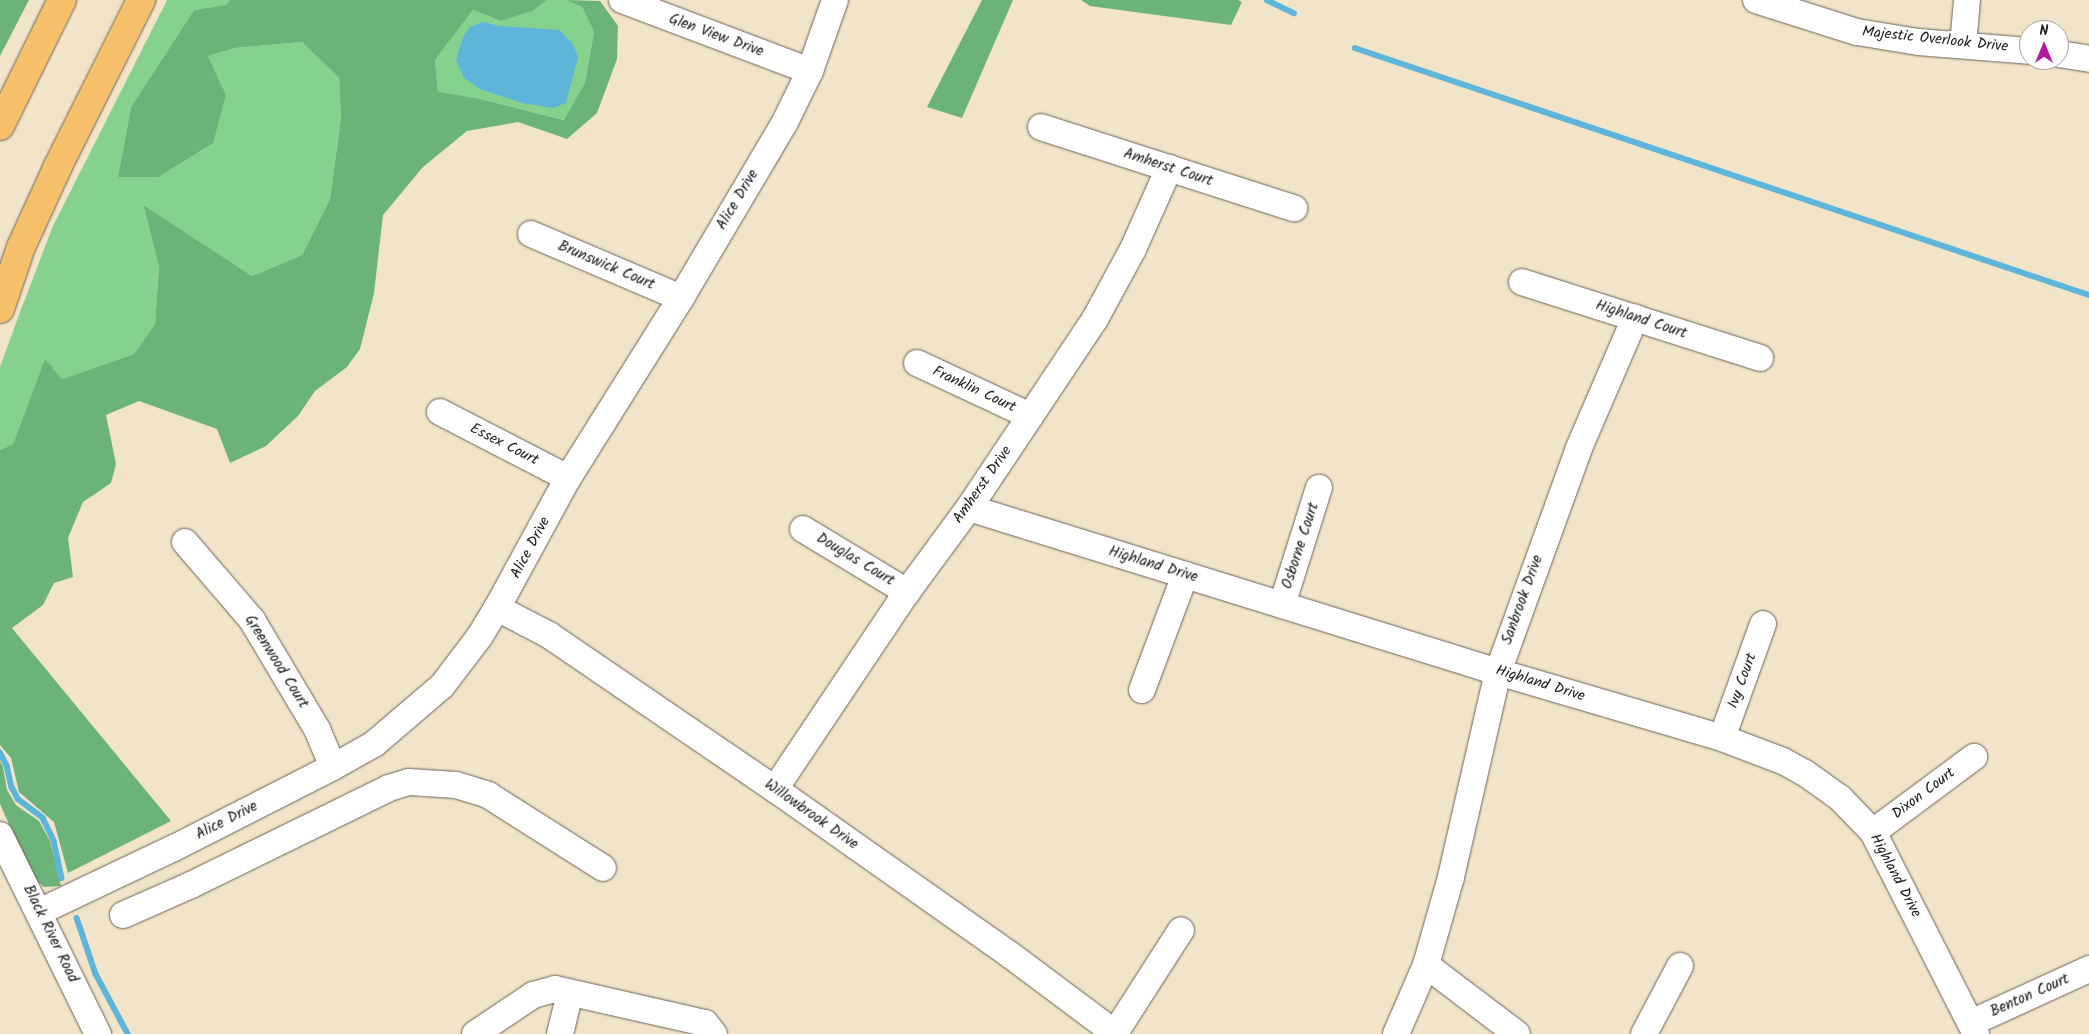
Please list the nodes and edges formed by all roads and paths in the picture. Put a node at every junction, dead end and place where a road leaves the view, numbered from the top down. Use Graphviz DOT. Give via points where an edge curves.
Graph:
graph roads {
  1 [pos="62,0"];
  2 [pos="142,0"];
  3 [pos="622,0"];
  4 [pos="835,0"];
  5 [pos="1756,0"];
  6 [pos="1967,0"];
  7 [pos="1963,46"];
  8 [pos="2019,50"];
  9 [pos="2069,56"];
  10 [pos="2089,59"];
  11 [pos="810,71"];
  12 [pos="0,126"];
  13 [pos="1041,127"];
  14 [pos="1169,168"];
  15 [pos="1294,208"];
  16 [pos="531,234"];
  17 [pos="1522,282"];
  18 [pos="681,298"];
  19 [pos="0,309"];
  20 [pos="1635,318"];
  21 [pos="1760,358"];
  22 [pos="917,363"];
  23 [pos="440,412"];
  24 [pos="1030,416"];
  25 [pos="568,478"];
  26 [pos="1319,488"];
  27 [pos="969,508"];
  28 [pos="803,529"];
  29 [pos="186,542"];
  30 [pos="1185,575"];
  31 [pos="907,592"];
  32 [pos="1282,605"];
  33 [pos="497,608"];
  34 [pos="1763,624"];
  35 [pos="1498,672"];
  36 [pos="1142,690"];
  37 [pos="1722,738"];
  38 [pos="1974,757"];
  39 [pos="333,767"];
  40 [pos="775,789"];
  41 [pos="1874,832"];
  42 [pos="0,835"];
  43 [pos="174,848"];
  44 [pos="603,868"];
  45 [pos="191,885"];
  46 [pos="39,912"];
  47 [pos="123,915"];
  48 [pos="1181,930"];
  49 [pos="1426,965"];
  50 [pos="1680,966"];
  51 [pos="2089,969"];
  52 [pos="570,992"];
  53 [pos="1973,1028"];
  54 [pos="709,1029"];
  55 [pos="98,1034"];
  56 [pos="475,1034"];
  57 [pos="560,1034"];
  58 [pos="1115,1034"];
  59 [pos="1396,1034"];
  60 [pos="1518,1034"];
  61 [pos="1644,1034"];
  1 -- 12 [label="highway"];
  2 -- 19 [label="highway" via="21,247"];
  3 -- 11 [label="street, Glen View Drive"];
  4 -- 11 [label="street, Alice Drive"];
  5 -- 7 [label="street, Majestic Overlook Drive" via="1858,32"];
  6 -- 7 [label="street"];
  7 -- 8 [label="street, Majestic Overlook Drive"];
  9 -- 10 [label="street"];
  11 -- 18 [label="street, Alice Drive" via="785,122"];
  13 -- 14 [label="street, Amherst Court"];
  14 -- 15 [label="street, Amherst Court"];
  14 -- 24 [label="street, Amherst Drive" via="1119,278"];
  16 -- 18 [label="street, Brunswick Court"];
  17 -- 20 [label="street, Highland Court"];
  18 -- 25 [label="street, Alice Drive"];
  20 -- 21 [label="street, Highland Court"];
  20 -- 35 [label="street, Sanbrook Drive" via="1579,448"];
  22 -- 24 [label="street, Franklin Court"];
  23 -- 25 [label="street, Essex Court"];
  24 -- 27 [label="street, Amherst Drive"];
  25 -- 33 [label="street, Alice Drive"];
  26 -- 32 [label="street, Osborne Court"];
  27 -- 30 [label="street, Highland Drive"];
  27 -- 31 [label="street, Amherst Drive"];
  28 -- 31 [label="street, Douglas Court"];
  29 -- 39 [label="street, Greenwood Court" via="252,620 317,729"];
  30 -- 32 [label="street, Highland Drive"];
  30 -- 36 [label="street"];
  31 -- 40 [label="street, Amherst Drive"];
  32 -- 35 [label="street, Highland Drive"];
  33 -- 39 [label="street, Alice Drive" via="442,686 374,744"];
  33 -- 40 [label="street, Willowbrook Drive" via="549,635"];
  34 -- 37 [label="street, Ivy Court"];
  35 -- 37 [label="street, Highland Drive"];
  35 -- 49 [label="street, Sanbrook Drive" via="1451,877"];
  37 -- 41 [label="street, Highland Drive" via="1783,762 1824,784"];
  38 -- 41 [label="street, Dixon Court"];
  39 -- 43 [label="street, Alice Drive"];
  40 -- 58 [label="street, Willowbrook Drive" via="1009,954"];
  41 -- 53 [label="street, Highland Drive"];
  42 -- 46 [label="street, Black River Road"];
  43 -- 45 [label="street"];
  43 -- 46 [label="street, Alice Drive"];
  44 -- 45 [label="street" via="488,795 456,785 409,782 389,788"];
  45 -- 47 [label="street"];
  46 -- 55 [label="street, Black River Road"];
  48 -- 58 [label="street"];
  49 -- 59 [label="street, Sanbrook Drive"];
  49 -- 60 [label="street"];
  50 -- 61 [label="street"];
  51 -- 53 [label="street, Benton Court"];
  52 -- 54 [label="street"];
  52 -- 56 [label="street" via="554,989 533,995"];
  52 -- 57 [label="street"];
}
